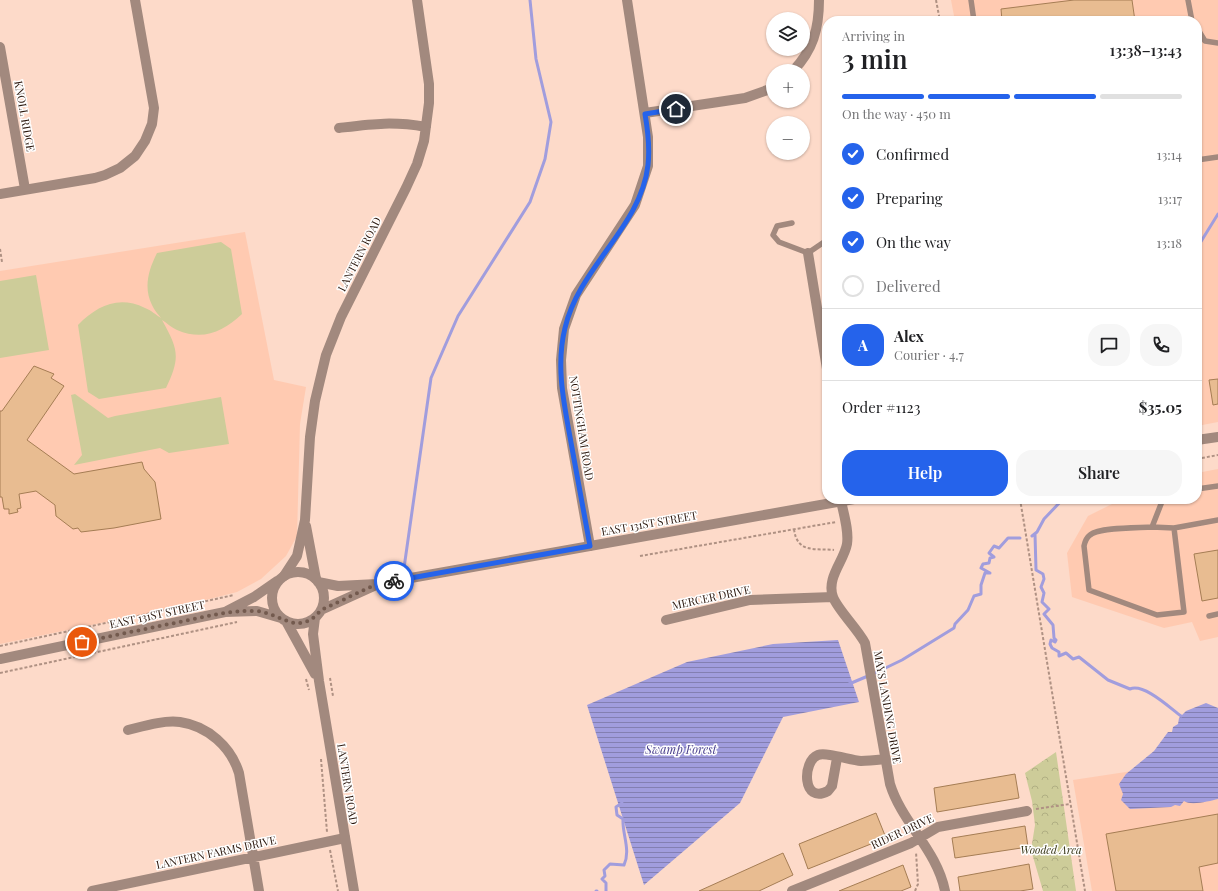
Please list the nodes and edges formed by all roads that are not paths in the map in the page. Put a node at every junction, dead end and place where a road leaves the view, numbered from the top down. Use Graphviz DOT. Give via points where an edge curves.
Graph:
graph roads {
  1 [pos="135,0"];
  2 [pos="417,0"];
  3 [pos="627,0"];
  4 [pos="819,0"];
  5 [pos="971,0"];
  6 [pos="1188,0"];
  7 [pos="973,16"];
  8 [pos="1191,16"];
  9 [pos="1202,36"];
  10 [pos="1218,43"];
  11 [pos="0,50"];
  12 [pos="799,64"];
  13 [pos="766,90"];
  14 [pos="645,114"];
  15 [pos="426,127"];
  16 [pos="339,128"];
  17 [pos="1218,157"];
  18 [pos="1202,159"];
  19 [pos="25,190"];
  20 [pos="0,194"];
  21 [pos="792,223"];
  22 [pos="822,243"];
  23 [pos="808,253"];
  24 [pos="822,338"];
  25 [pos="1218,437"];
  26 [pos="1202,439"];
  27 [pos="1218,486"];
  28 [pos="1202,489"];
  29 [pos="826,504"];
  30 [pos="847,504"];
  31 [pos="1161,504"];
  32 [pos="305,520"];
  33 [pos="1218,520"];
  34 [pos="1152,527"];
  35 [pos="1174,528"];
  36 [pos="590,546"];
  37 [pos="281,578"];
  38 [pos="317,580"];
  39 [pos="377,584"];
  40 [pos="833,597"];
  41 [pos="225,612"];
  42 [pos="318,614"];
  43 [pos="1218,614"];
  44 [pos="1209,616"];
  45 [pos="284,620"];
  46 [pos="666,620"];
  47 [pos="0,659"];
  48 [pos="319,681"];
  49 [pos="128,730"];
  50 [pos="837,758"];
  51 [pos="886,759"];
  52 [pos="1027,811"];
  53 [pos="918,837"];
  54 [pos="344,838"];
  55 [pos="254,857"];
  56 [pos="106,890"];
  57 [pos="92,891"];
  58 [pos="259,891"];
  59 [pos="354,891"];
  60 [pos="792,891"];
  61 [pos="945,891"];
  1 -- 19 [label="street" via="154,108 152,124 143,145 127,163 105,175"];
  2 -- 15 [label="street, LANTERN ROAD" via="429,84"];
  3 -- 14 [label="street, NOTTINGHAM ROAD"];
  4 -- 12 [label="street" via="814,41"];
  5 -- 7 [label="lane"];
  6 -- 8 [label="lane"];
  9 -- 10 [label="lane" via="1205,41"];
  11 -- 19 [label="street, KNOLL RIDGE"];
  13 -- 14 [label="street" via="745,98"];
  14 -- 36 [label="street, NOTTINGHAM ROAD" via="649,156 641,191 624,223 576,295 564,329 562,388"];
  15 -- 16 [label="street" via="385,122"];
  15 -- 32 [label="street, LANTERN ROAD" via="417,164 341,317 326,356 315,400 310,437"];
  17 -- 18 [label="lane"];
  19 -- 20 [label="street"];
  21 -- 23 [label="lane" via="777,226 773,235 779,242"];
  22 -- 23 [label="lane"];
  23 -- 24 [label="street"];
  25 -- 26 [label="street"];
  27 -- 28 [label="lane"];
  29 -- 36 [label="street, EAST 131ST STREET"];
  30 -- 40 [label="street" via="845,520 847,543 835,570"];
  31 -- 34 [label="lane"];
  32 -- 37 [label="street, LANTERN ROAD" via="298,556"];
  32 -- 38 [label="street, LANTERN ROAD"];
  33 -- 35 [label="lane"];
  34 -- 35 [label="lane"];
  34 -- 35 [label="lane" via="1090,534 1084,546 1089,590 1157,615 1184,612"];
  36 -- 39 [label="street, EAST 131ST STREET"];
  37 -- 38 [label="street" via="300,572"];
  37 -- 41 [label="street, EAST 131ST STREET" via="254,597"];
  37 -- 45 [label="street" via="273,588 272,599 274,609"];
  38 -- 39 [label="street, EAST 131ST STREET" via="338,586"];
  38 -- 42 [label="street" via="323,591 324,601"];
  39 -- 42 [label="street, EAST 131ST STREET"];
  40 -- 46 [label="street, MERCER DRIVE" via="750,600"];
  40 -- 51 [label="street, MAYS LANDING DRIVE" via="859,633 868,655"];
  41 -- 45 [label="street, EAST 131ST STREET" via="257,611"];
  41 -- 47 [label="street, EAST 131ST STREET"];
  42 -- 45 [label="street" via="306,623 296,624"];
  42 -- 48 [label="street, LANTERN ROAD" via="313,634"];
  43 -- 44 [label="lane"];
  45 -- 48 [label="street, LANTERN ROAD"];
  48 -- 54 [label="street, LANTERN ROAD"];
  49 -- 55 [label="street" via="160,723 180,722 201,729 225,747 239,773"];
  50 -- 51 [label="street" via="862,761"];
  51 -- 53 [label="street, MAYS LANDING DRIVE" via="895,800"];
  52 -- 53 [label="street, RIDER DRIVE" via="944,825"];
  53 -- 60 [label="street, RIDER DRIVE" via="911,843"];
  53 -- 61 [label="street, MAYS LANDING DRIVE" via="935,863"];
  54 -- 55 [label="street, LANTERN FARMS DRIVE"];
  54 -- 59 [label="street, LANTERN ROAD"];
  55 -- 56 [label="street, LANTERN FARMS DRIVE"];
  55 -- 58 [label="street"];
  56 -- 57 [label="street, LANTERN FARMS DRIVE"];
}
